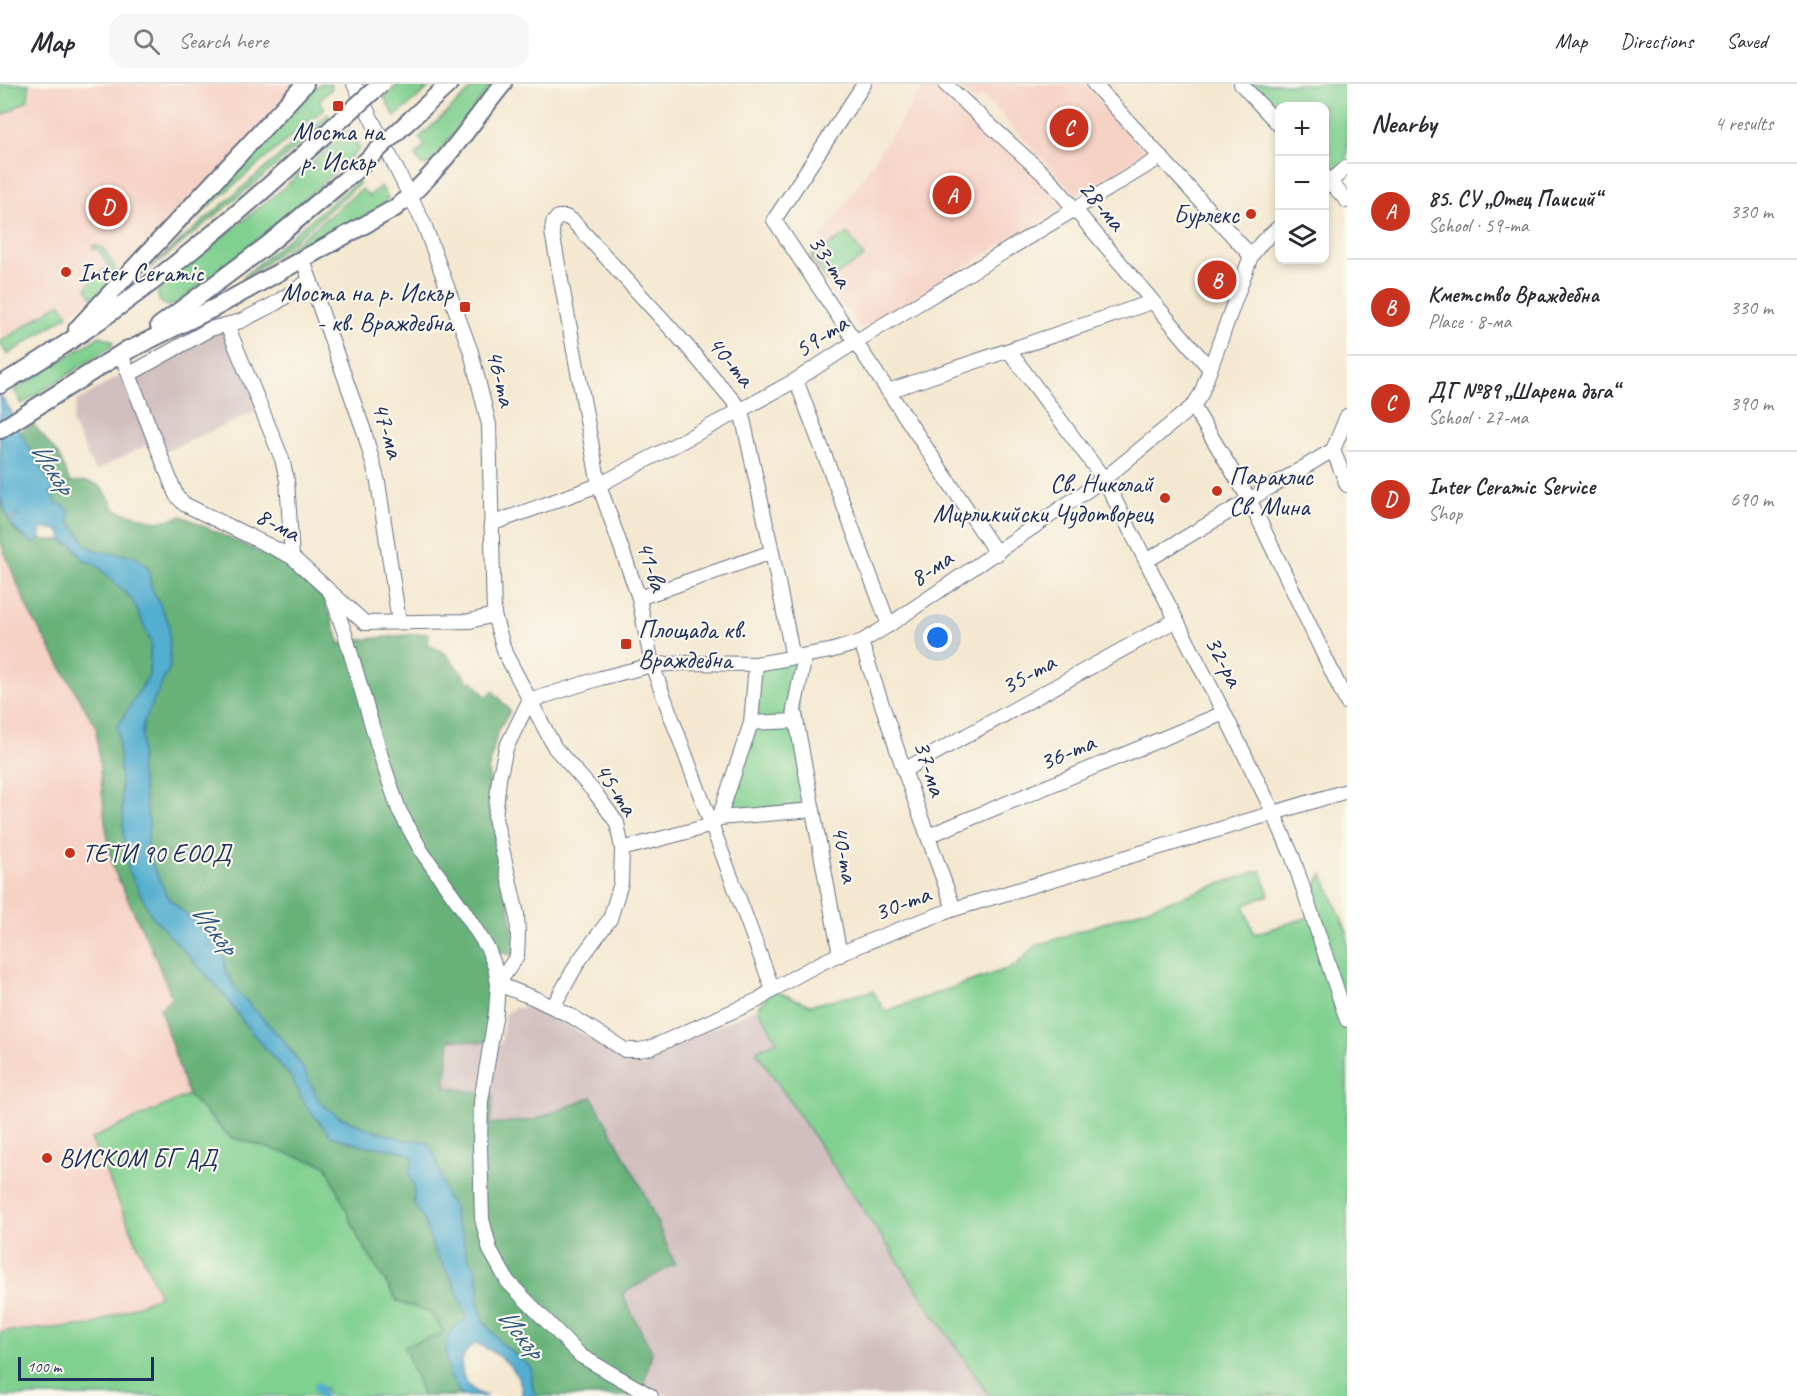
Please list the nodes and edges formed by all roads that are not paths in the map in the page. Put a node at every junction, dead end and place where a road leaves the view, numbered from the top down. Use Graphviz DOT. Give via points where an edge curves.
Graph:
graph roads {
  1 [pos="305,84"];
  2 [pos="354,84"];
  3 [pos="381,84"];
  4 [pos="449,84"];
  5 [pos="503,84"];
  6 [pos="864,84"];
  7 [pos="945,84"];
  8 [pos="1094,84"];
  9 [pos="1241,84"];
  10 [pos="1275,121"];
  11 [pos="1161,157"];
  12 [pos="1347,167"];
  13 [pos="1329,179"];
  14 [pos="1329,184"];
  15 [pos="410,196"];
  16 [pos="1347,201"];
  17 [pos="1074,208"];
  18 [pos="558,217"];
  19 [pos="1275,230"];
  20 [pos="1251,256"];
  21 [pos="303,260"];
  22 [pos="310,280"];
  23 [pos="1152,302"];
  24 [pos="227,325"];
  25 [pos="855,342"];
  26 [pos="57,350"];
  27 [pos="1009,351"];
  28 [pos="121,354"];
  29 [pos="1210,369"];
  30 [pos="130,374"];
  31 [pos="796,380"];
  32 [pos="0,385"];
  33 [pos="888,391"];
  34 [pos="1193,406"];
  35 [pos="741,410"];
  36 [pos="1347,416"];
  37 [pos="0,430"];
  38 [pos="1333,450"];
  39 [pos="1104,479"];
  40 [pos="599,485"];
  41 [pos="1347,485"];
  42 [pos="1249,498"];
  43 [pos="491,524"];
  44 [pos="772,552"];
  45 [pos="997,554"];
  46 [pos="292,557"];
  47 [pos="1146,561"];
  48 [pos="331,593"];
  49 [pos="639,598"];
  50 [pos="494,615"];
  51 [pos="1176,620"];
  52 [pos="399,622"];
  53 [pos="365,623"];
  54 [pos="889,625"];
  55 [pos="345,634"];
  56 [pos="861,642"];
  57 [pos="799,657"];
  58 [pos="756,664"];
  59 [pos="652,665"];
  60 [pos="529,701"];
  61 [pos="1347,703"];
  62 [pos="1224,713"];
  63 [pos="796,721"];
  64 [pos="751,723"];
  65 [pos="904,770"];
  66 [pos="1347,791"];
  67 [pos="812,810"];
  68 [pos="1275,814"];
  69 [pos="715,821"];
  70 [pos="928,836"];
  71 [pos="622,849"];
  72 [pos="954,909"];
  73 [pos="840,955"];
  74 [pos="498,984"];
  75 [pos="773,990"];
  76 [pos="553,1008"];
  77 [pos="1347,1020"];
  78 [pos="651,1396"];
  1 -- 26 [label="main road"];
  2 -- 15 [label="street, 46-та"];
  3 -- 26 [label="main road, bridge" via="210,238"];
  4 -- 28 [label="main road, bridge" via="266,246"];
  5 -- 15 [label="main road"];
  6 -- 25 [label="street, 33-та" via="774,220"];
  7 -- 17 [label="street, 28-ма" via="1050,180"];
  8 -- 11 [label="street"];
  9 -- 10 [label="street"];
  11 -- 17 [label="street, 59-та"];
  11 -- 20 [label="street"];
  12 -- 13 [label="street"];
  14 -- 16 [label="street"];
  15 -- 21 [label="main road"];
  15 -- 43 [label="street, 46-та" via="471,352 489,425"];
  17 -- 23 [label="street, 28-ма"];
  17 -- 25 [label="street, 59-та"];
  18 -- 35 [label="street, 40-та" via="573,221"];
  18 -- 40 [label="street, 41-ва" via="552,232"];
  19 -- 20 [label="street, 8-ма"];
  20 -- 29 [label="street, 8-ма"];
  21 -- 22 [label="street, 47-ма"];
  21 -- 28 [label="main road"];
  22 -- 24 [label="street" via="276,303"];
  22 -- 52 [label="street, 47-ма" via="364,431 378,482"];
  23 -- 27 [label="street"];
  23 -- 29 [label="street, 28-ма"];
  24 -- 30 [label="street" via="210,329"];
  24 -- 46 [label="street" via="288,480"];
  25 -- 31 [label="street, 59-та"];
  25 -- 33 [label="street, 33-та"];
  26 -- 32 [label="main road"];
  27 -- 33 [label="street"];
  27 -- 39 [label="street, 32-ра"];
  28 -- 30 [label="street, 8-ма"];
  28 -- 37 [label="main road"];
  29 -- 34 [label="street, 8-ма"];
  30 -- 46 [label="street, 8-ма" via="176,495 184,504"];
  31 -- 35 [label="street, 59-та"];
  31 -- 54 [label="street"];
  33 -- 45 [label="street, 33-та"];
  34 -- 39 [label="street, 8-ма"];
  34 -- 42 [label="street"];
  35 -- 40 [label="street, 59-та"];
  35 -- 44 [label="street, 40-та"];
  36 -- 38 [label="street"];
  38 -- 41 [label="street"];
  38 -- 42 [label="street"];
  39 -- 45 [label="street, 8-ма"];
  39 -- 47 [label="street, 32-ра"];
  40 -- 43 [label="street, 59-та"];
  40 -- 49 [label="street, 41-ва"];
  42 -- 47 [label="street"];
  42 -- 61 [label="street"];
  43 -- 50 [label="street, 46-та"];
  44 -- 49 [label="street"];
  44 -- 57 [label="street, 40-та"];
  45 -- 54 [label="street, 8-ма"];
  46 -- 48 [label="street, 8-ма"];
  47 -- 51 [label="street, 32-ра"];
  48 -- 53 [label="street, 8-ма"];
  48 -- 55 [label="street"];
  49 -- 59 [label="street, 41-ва"];
  50 -- 52 [label="street" via="470,621"];
  50 -- 60 [label="street, 46-та" via="505,653"];
  51 -- 62 [label="street, 32-ра"];
  51 -- 65 [label="street, 35-та"];
  52 -- 53 [label="street"];
  53 -- 55 [label="street"];
  54 -- 56 [label="street, 8-ма"];
  55 -- 74 [label="street" via="399,810 422,852 488,950"];
  56 -- 57 [label="street, 8-ма"];
  56 -- 65 [label="street, 37-ма"];
  57 -- 58 [label="street, 8-ма"];
  57 -- 63 [label="street, 40-та"];
  58 -- 59 [label="street, 8-ма"];
  58 -- 64 [label="street"];
  59 -- 60 [label="street, 8-ма"];
  59 -- 69 [label="street, 41-ва"];
  60 -- 71 [label="street, 45-та" via="555,748 617,823"];
  60 -- 74 [label="street" via="506,748 499,778 495,818 518,914 518,956"];
  62 -- 68 [label="street, 32-ра"];
  62 -- 70 [label="street, 36-та"];
  63 -- 64 [label="street"];
  63 -- 67 [label="street, 40-та"];
  64 -- 69 [label="street"];
  65 -- 70 [label="street, 37-ма"];
  66 -- 68 [label="street, 30-та"];
  67 -- 69 [label="street"];
  67 -- 73 [label="street, 40-та"];
  68 -- 72 [label="street, 30-та"];
  68 -- 77 [label="street, 32-ра"];
  69 -- 71 [label="street"];
  69 -- 75 [label="street, 41-ва"];
  70 -- 72 [label="street, 37-ма"];
  71 -- 76 [label="street, 45-та" via="621,883 609,919 578,962"];
  72 -- 73 [label="street, 30-та"];
  73 -- 75 [label="street, 30-та"];
  74 -- 76 [label="street, 30-та"];
  74 -- 78 [label="street" via="481,1101 482,1219 490,1250 508,1282 581,1356"];
  75 -- 76 [label="street, 30-та" via="639,1050 625,1050"];
}
